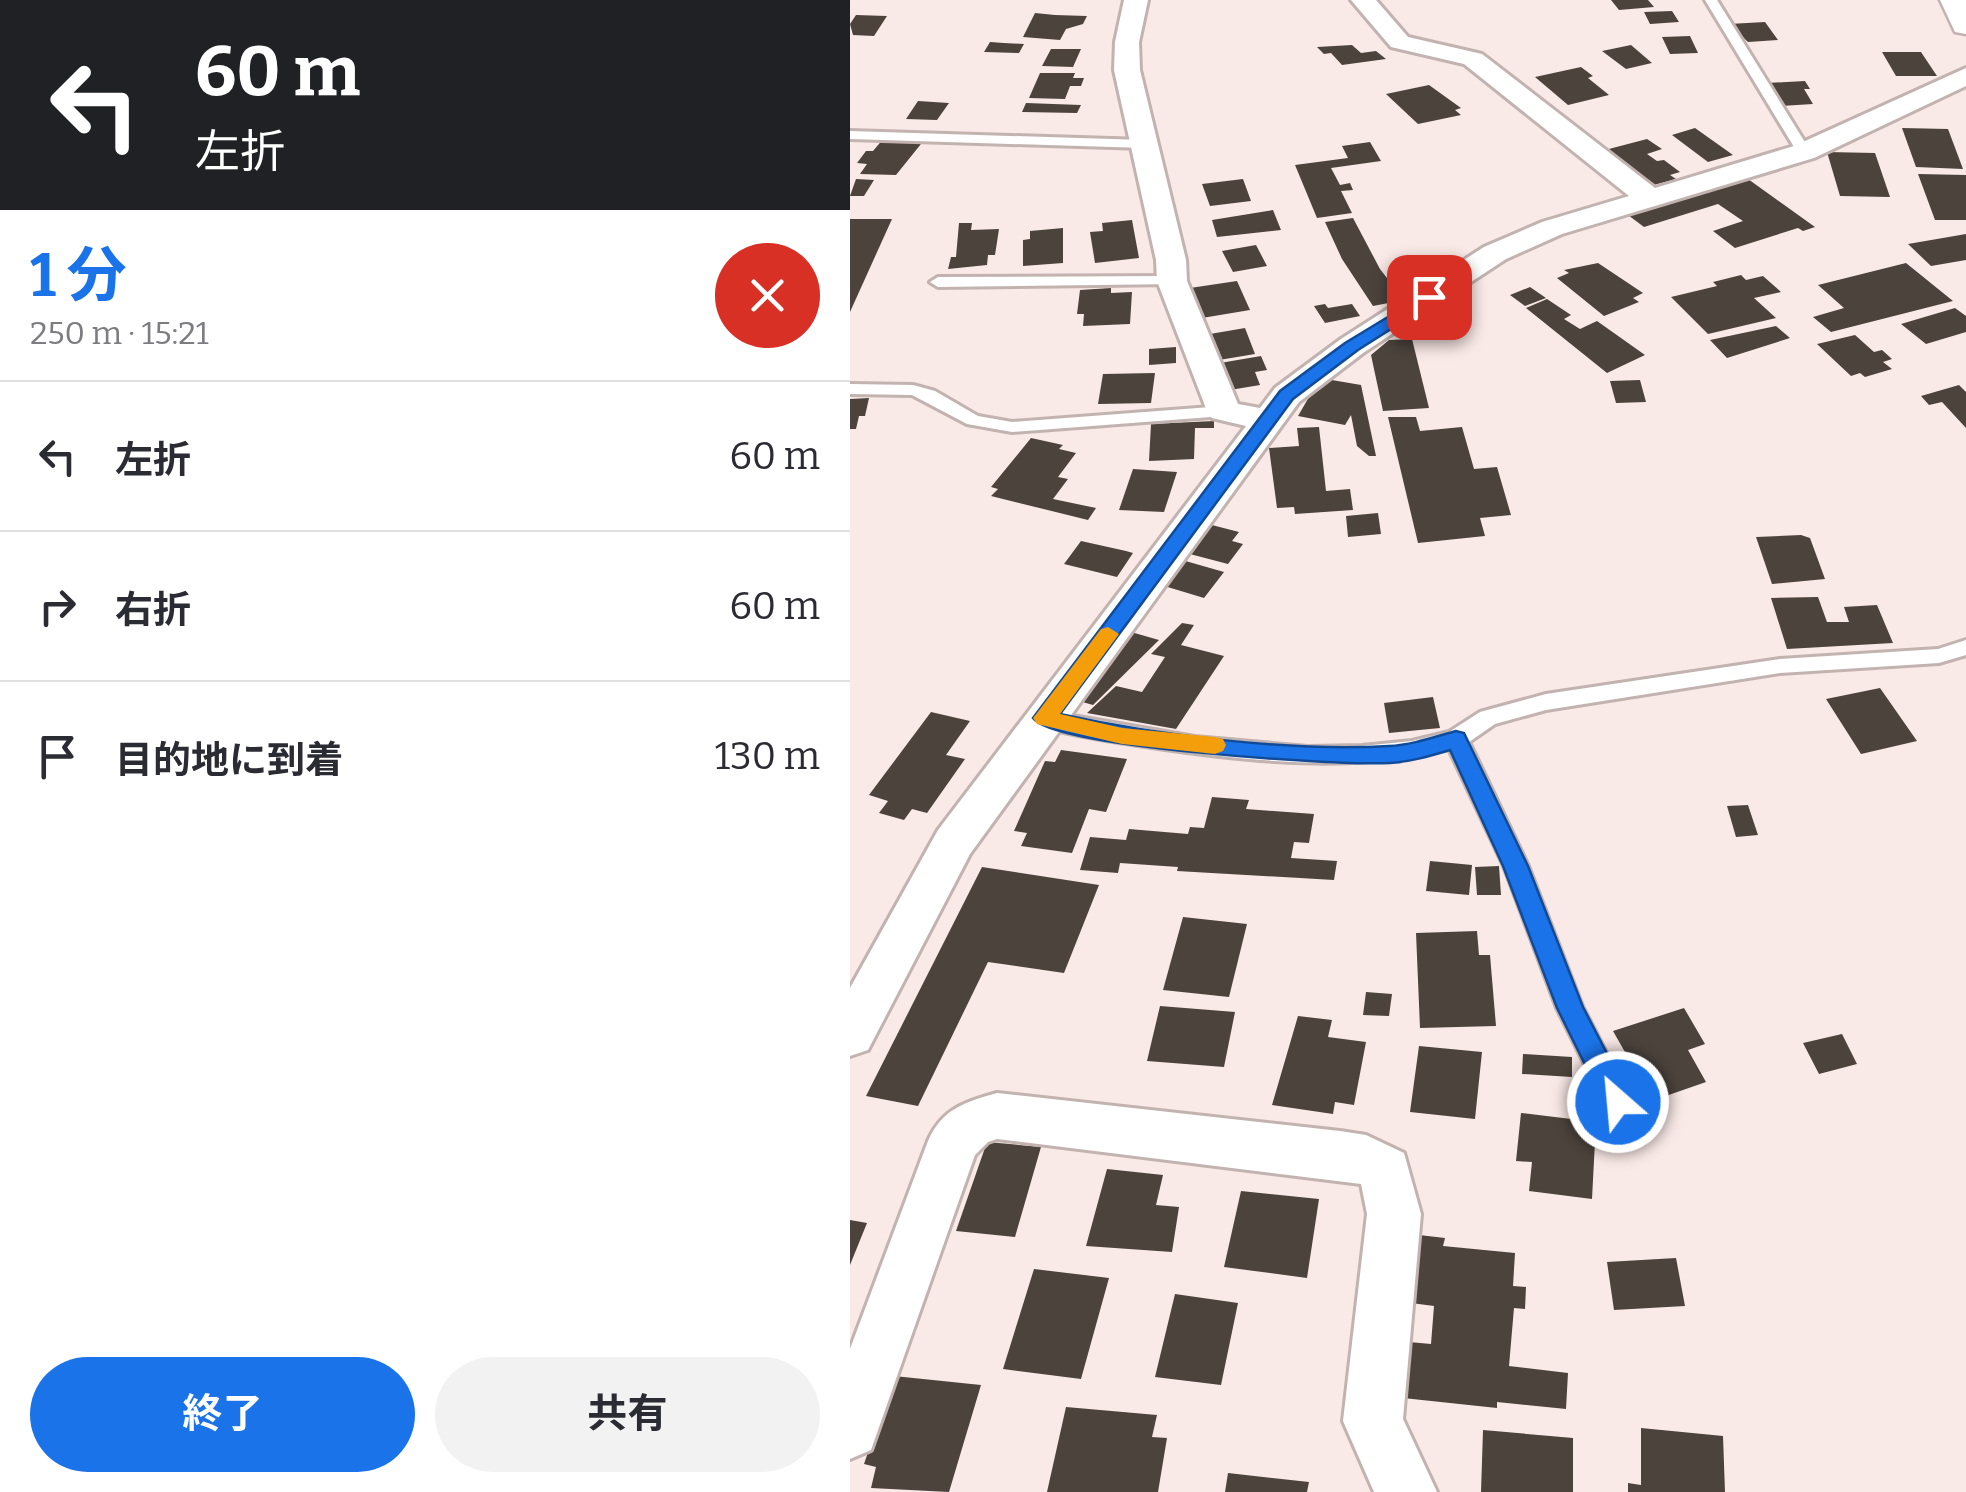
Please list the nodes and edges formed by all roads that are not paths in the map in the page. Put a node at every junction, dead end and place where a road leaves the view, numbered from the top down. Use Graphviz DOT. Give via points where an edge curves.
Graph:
graph roads {
  1 [pos="1136,0"];
  2 [pos="1363,0"];
  3 [pos="1711,0"];
  4 [pos="1955,0"];
  5 [pos="1966,26"];
  6 [pos="1966,76"];
  7 [pos="850,135"];
  8 [pos="1144,144"];
  9 [pos="1804,152"];
  10 [pos="1649,197"];
  11 [pos="1172,281"];
  12 [pos="938,282"];
  13 [pos="850,388"];
  14 [pos="1224,411"];
  15 [pos="1267,420"];
  16 [pos="1966,647"];
  17 [pos="1044,718"];
  18 [pos="1456,739"];
  19 [pos="850,1035"];
  20 [pos="1634,1134"];
  21 [pos="850,1429"];
  22 [pos="1406,1492"];
  1 -- 8 [label="street" via="1127,70"];
  2 -- 10 [label="street" via="1400,42 1473,59"];
  3 -- 9 [label="lane"];
  4 -- 5 [label="main road"];
  6 -- 9 [label="street"];
  7 -- 8 [label="lane"];
  8 -- 11 [label="street"];
  9 -- 10 [label="street"];
  10 -- 15 [label="street" via="1495,254 1312,374"];
  11 -- 12 [label="lane"];
  11 -- 14 [label="street"];
  13 -- 14 [label="lane" via="913,390 972,420 1012,427"];
  14 -- 15 [label="street"];
  15 -- 17 [label="street"];
  16 -- 18 [label="lane" via="1939,656 1780,666 1546,702 1488,718"];
  17 -- 18 [label="lane" via="1122,736 1303,754 1390,755"];
  17 -- 19 [label="street" via="954,842"];
  18 -- 20 [label="lane" via="1516,866 1570,1008"];
  21 -- 22 [label="street" via="954,1141 972,1122 997,1116 1245,1144 1366,1159 1385,1170 1394,1214 1374,1420"];
}
